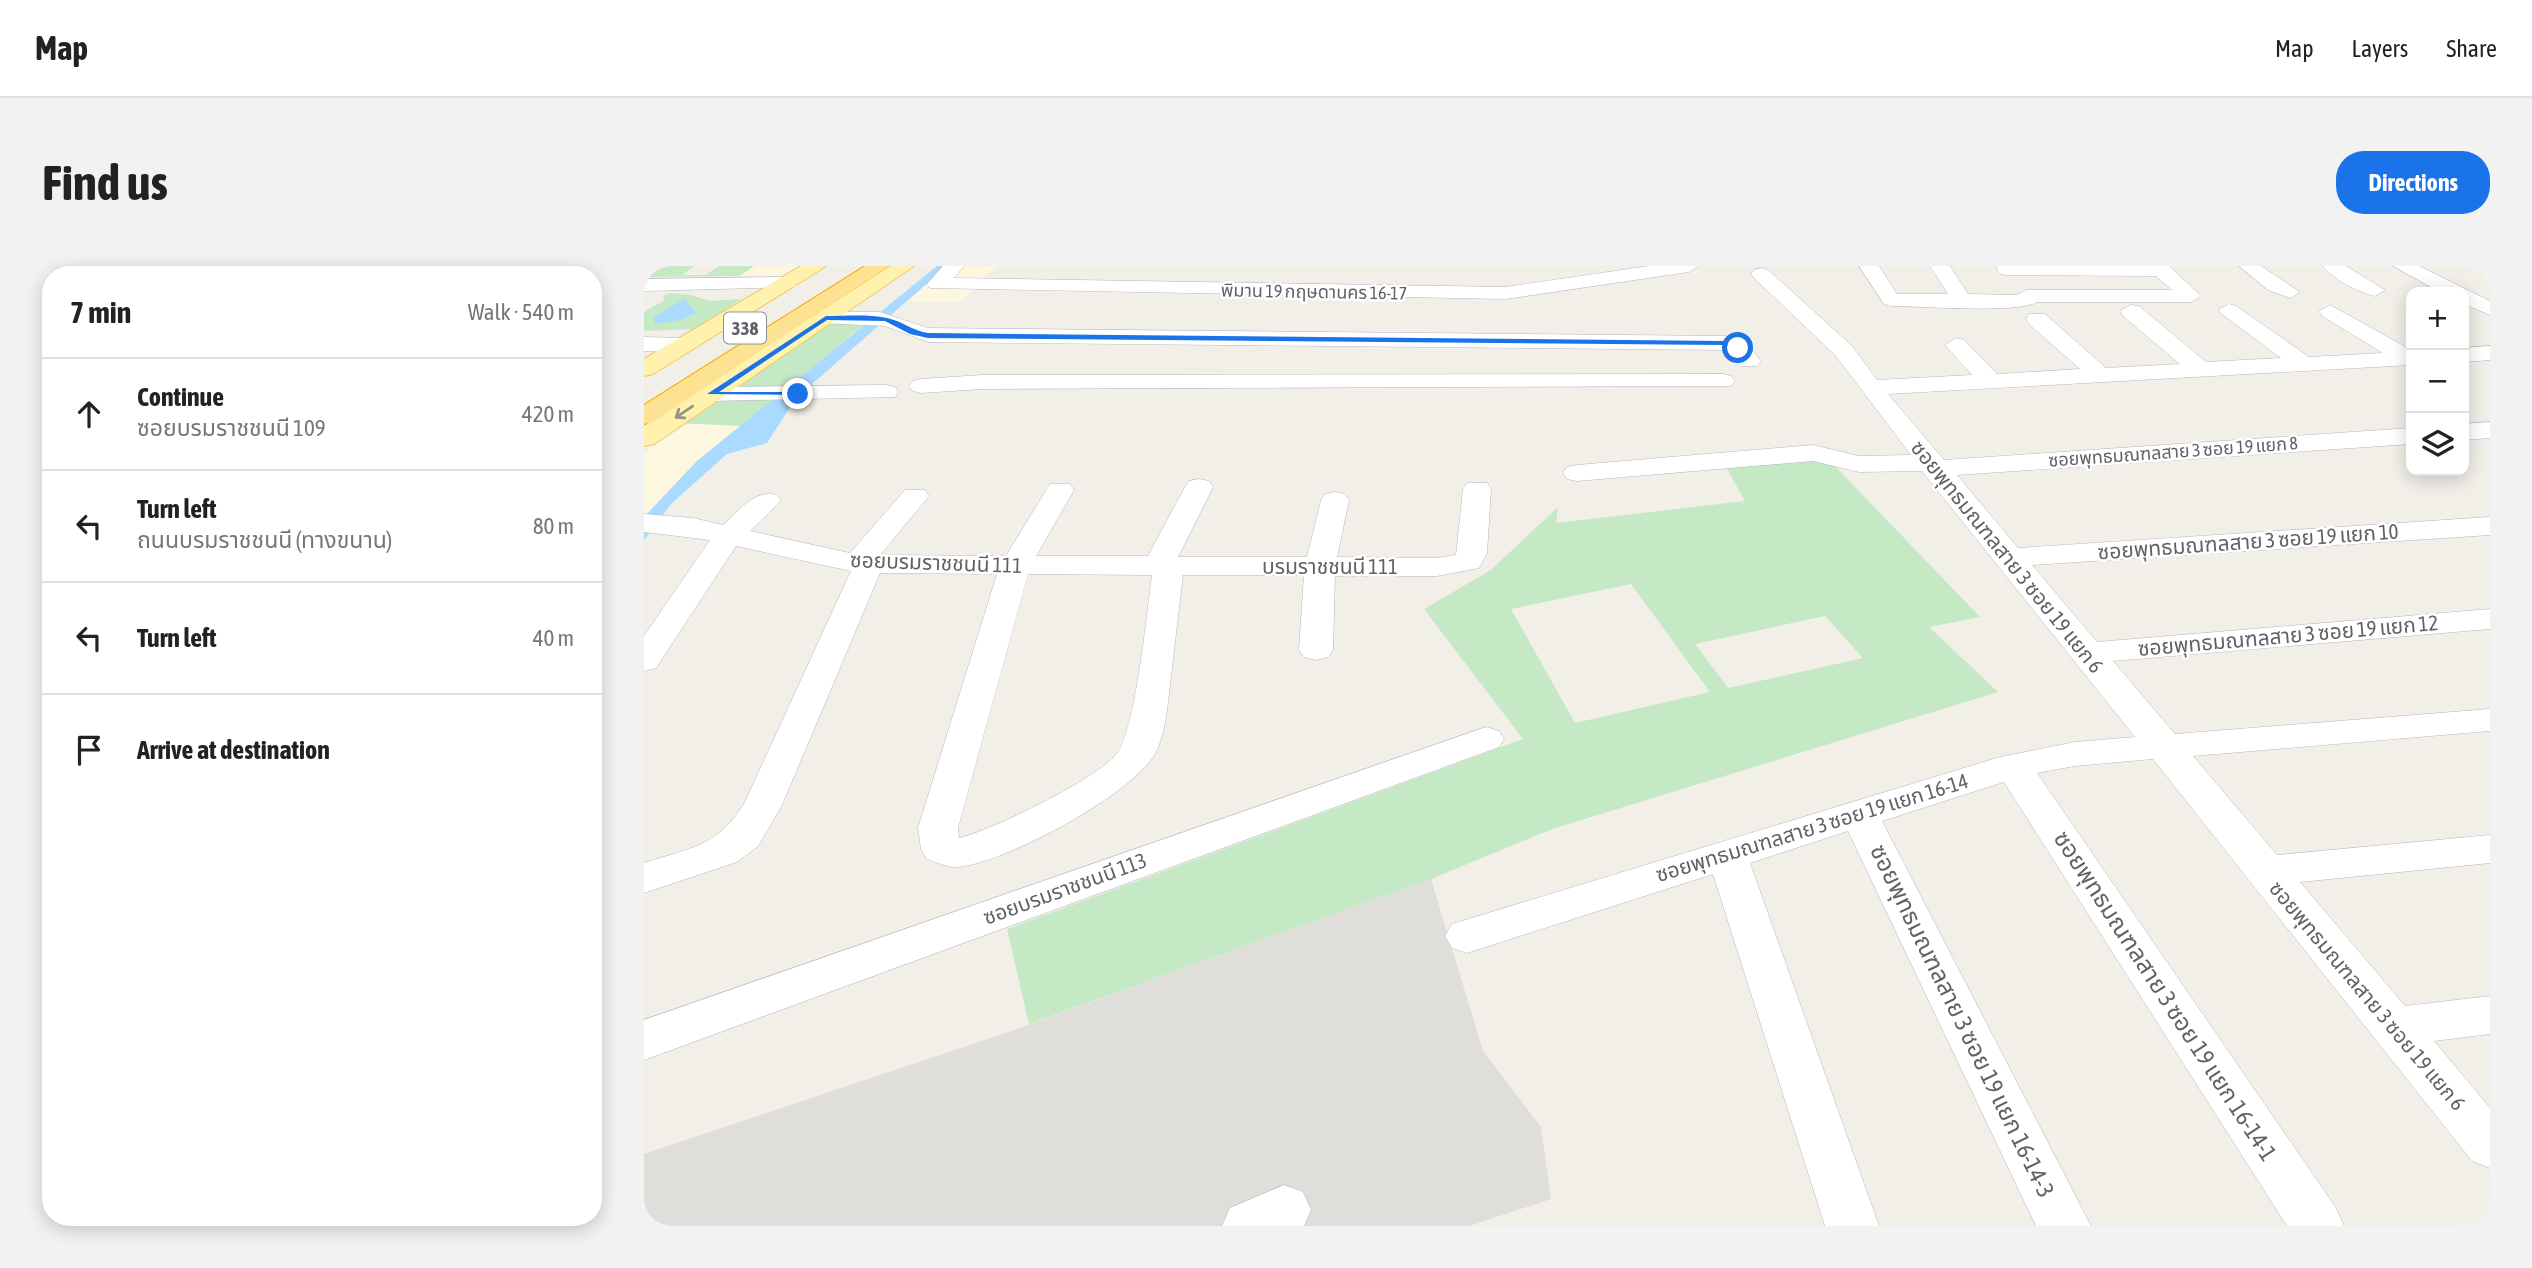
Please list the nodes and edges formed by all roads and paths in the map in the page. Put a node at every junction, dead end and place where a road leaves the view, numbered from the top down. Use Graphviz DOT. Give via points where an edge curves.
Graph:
graph roads {
  1 [pos="816,266"];
  2 [pos="846,266"];
  3 [pos="879,266"];
  4 [pos="904,266"];
  5 [pos="954,266"];
  6 [pos="1033,266"];
  7 [pos="1135,266"];
  8 [pos="1214,266"];
  9 [pos="1295,266"];
  10 [pos="1376,266"];
  11 [pos="1443,266"];
  12 [pos="1525,266"];
  13 [pos="1870,266"];
  14 [pos="1940,266"];
  15 [pos="2249,266"];
  16 [pos="2333,266"];
  17 [pos="2403,266"];
  18 [pos="1679,267"];
  19 [pos="2004,268"];
  20 [pos="2159,268"];
  21 [pos="2461,272"];
  22 [pos="1592,274"];
  23 [pos="1761,274"];
  24 [pos="653,285"];
  25 [pos="2446,287"];
  26 [pos="780,288"];
  27 [pos="1012,288"];
  28 [pos="1117,289"];
  29 [pos="2375,290"];
  30 [pos="2472,290"];
  31 [pos="1198,291"];
  32 [pos="1282,291"];
  33 [pos="1524,291"];
  34 [pos="1366,292"];
  35 [pos="2290,292"];
  36 [pos="1437,293"];
  37 [pos="2026,296"];
  38 [pos="1963,302"];
  39 [pos="2490,309"];
  40 [pos="2230,310"];
  41 [pos="2330,311"];
  42 [pos="2131,312"];
  43 [pos="826,318"];
  44 [pos="2037,319"];
  45 [pos="644,344"];
  46 [pos="684,345"];
  47 [pos="1956,345"];
  48 [pos="2490,353"];
  49 [pos="2469,355"];
  50 [pos="2406,356"];
  51 [pos="2406,358"];
  52 [pos="1749,361"];
  53 [pos="2304,364"];
  54 [pos="644,369"];
  55 [pos="2201,370"];
  56 [pos="2100,375"];
  57 [pos="1723,381"];
  58 [pos="1991,381"];
  59 [pos="1870,388"];
  60 [pos="644,391"];
  61 [pos="711,394"];
  62 [pos="644,416"];
  63 [pos="2490,430"];
  64 [pos="2469,432"];
  65 [pos="2406,436"];
  66 [pos="644,438"];
  67 [pos="1932,466"];
  68 [pos="1577,473"];
  69 [pos="1199,486"];
  70 [pos="1477,489"];
  71 [pos="1060,490"];
  72 [pos="915,496"];
  73 [pos="1335,500"];
  74 [pos="767,501"];
  75 [pos="654,523"];
  76 [pos="2490,526"];
  77 [pos="727,537"];
  78 [pos="2006,558"];
  79 [pos="863,563"];
  80 [pos="1015,566"];
  81 [pos="1173,566"];
  82 [pos="1320,566"];
  83 [pos="2490,619"];
  84 [pos="1316,650"];
  85 [pos="2086,653"];
  86 [pos="644,661"];
  87 [pos="2490,720"];
  88 [pos="1486,739"];
  89 [pos="2163,749"];
  90 [pos="2013,766"];
  91 [pos="1860,816"];
  92 [pos="2490,849"];
  93 [pos="1726,853"];
  94 [pos="2264,871"];
  95 [pos="644,878"];
  96 [pos="1467,936"];
  97 [pos="2490,1016"];
  98 [pos="2393,1027"];
  99 [pos="644,1040"];
  100 [pos="2490,1145"];
  101 [pos="1852,1226"];
  102 [pos="2064,1226"];
  103 [pos="2317,1226"];
  1 -- 26 [label="main road, 338"];
  2 -- 60 [label="highway, 338"];
  3 -- 62 [label="highway, 338"];
  4 -- 43 [label="main road, 338"];
  5 -- 27 [label="street, พิมาน 19 กฤษดานคร 16-17" via="937,284"];
  6 -- 27 [label="street"];
  7 -- 28 [label="street"];
  8 -- 31 [label="street"];
  9 -- 32 [label="street"];
  10 -- 34 [label="street"];
  11 -- 36 [label="street"];
  12 -- 33 [label="street"];
  13 -- 38 [label="street" via="1891,300"];
  14 -- 38 [label="street"];
  15 -- 35 [label="street"];
  16 -- 29 [label="street"];
  17 -- 25 [label="street"];
  18 -- 22 [label="street, พิมาน 19 กฤษดานคร 16-17"];
  19 -- 20 [label="street"];
  19 -- 37 [label="street"];
  20 -- 37 [label="street" via="2194,300"];
  21 -- 30 [label="street"];
  22 -- 33 [label="street, พิมาน 19 กฤษดานคร 16-17"];
  23 -- 59 [label="street, ซอยพุทธมณฑลสาย 3 ซอย 19 แยก 6" via="1844,351"];
  24 -- 26 [label="street" via="719,291"];
  26 -- 46 [label="main road, 338"];
  27 -- 28 [label="street, พิมาน 19 กฤษดานคร 16-17"];
  28 -- 31 [label="street, พิมาน 19 กฤษดานคร 16-17"];
  30 -- 39 [label="street"];
  31 -- 32 [label="street, พิมาน 19 กฤษดานคร 16-17"];
  32 -- 34 [label="street, พิมาน 19 กฤษดานคร 16-17"];
  33 -- 36 [label="street, พิมาน 19 กฤษดานคร 16-17"];
  34 -- 36 [label="street, พิมาน 19 กฤษดานคร 16-17"];
  37 -- 38 [label="street" via="2028,300 2021,302"];
  40 -- 53 [label="street"];
  41 -- 50 [label="street"];
  42 -- 55 [label="street"];
  43 -- 52 [label="street" via="877,319 898,323 912,333 940,336 1725,343 1738,348"];
  43 -- 61 [label="main road, 338"];
  44 -- 56 [label="street"];
  45 -- 46 [label="street"];
  46 -- 54 [label="main road, 338"];
  47 -- 58 [label="street"];
  48 -- 49 [label="street"];
  51 -- 53 [label="street"];
  53 -- 55 [label="street"];
  55 -- 56 [label="street"];
  56 -- 58 [label="street"];
  57 -- 61 [label="street" via="982,382 904,386 886,392"];
  58 -- 59 [label="street"];
  59 -- 67 [label="street, ซอยพุทธมณฑลสาย 3 ซอย 19 แยก 6"];
  61 -- 66 [label="main road, 338, one-way"];
  63 -- 64 [label="street"];
  65 -- 67 [label="street, ซอยพุทธมณฑลสาย 3 ซอย 19 แยก 8"];
  67 -- 68 [label="street, ซอยพุทธมณฑลสาย 3 ซอย 19 แยก 8" via="1859,464 1813,453"];
  67 -- 78 [label="street, ซอยพุทธมณฑลสาย 3 ซอย 19 แยก 6"];
  69 -- 81 [label="street"];
  70 -- 82 [label="street, บรมราชชนนี 111" via="1468,562 1437,567"];
  71 -- 80 [label="street"];
  72 -- 79 [label="street"];
  73 -- 82 [label="street"];
  74 -- 77 [label="street"];
  75 -- 77 [label="street, ซอยบรมราชชนนี 111"];
  76 -- 78 [label="street, ซอยพุทธมณฑลสาย 3 ซอย 19 แยก 10"];
  77 -- 79 [label="street, ซอยบรมราชชนนี 111"];
  77 -- 86 [label="street"];
  78 -- 85 [label="street, ซอยพุทธมณฑลสาย 3 ซอย 19 แยก 6"];
  79 -- 80 [label="street, ซอยบรมราชชนนี 111"];
  79 -- 95 [label="street" via="763,805 744,836 723,852"];
  80 -- 81 [label="street, ซอยบรมราชชนนี 111"];
  80 -- 81 [label="street" via="938,828 941,849 955,853 983,846 1055,810 1102,786 1130,764 1147,722"];
  81 -- 82 [label="street, บรมราชชนนี 111"];
  82 -- 84 [label="street"];
  83 -- 85 [label="street, ซอยพุทธมณฑลสาย 3 ซอย 19 แยก 12"];
  85 -- 89 [label="street, ซอยพุทธมณฑลสาย 3 ซอย 19 แยก 6"];
  87 -- 89 [label="street, ซอยพุทธมณฑลสาย 3 ซอย 19 แยก 16-14"];
  88 -- 99 [label="street, ซอยบรมราชชนนี 113"];
  89 -- 90 [label="street, ซอยพุทธมณฑลสาย 3 ซอย 19 แยก 16-14" via="2075,754"];
  89 -- 94 [label="street, ซอยพุทธมณฑลสาย 3 ซอย 19 แยก 6"];
  90 -- 91 [label="street, ซอยพุทธมณฑลสาย 3 ซอย 19 แยก 16-14"];
  90 -- 103 [label="street, ซอยพุทธมณฑลสาย 3 ซอย 19 แยก 16-14-1"];
  91 -- 93 [label="street, ซอยพุทธมณฑลสาย 3 ซอย 19 แยก 16-14"];
  91 -- 102 [label="street, ซอยพุทธมณฑลสาย 3 ซอย 19 แยก 16-14-3"];
  92 -- 94 [label="street"];
  93 -- 96 [label="street, ซอยพุทธมณฑลสาย 3 ซอย 19 แยก 16-14"];
  93 -- 101 [label="street"];
  94 -- 98 [label="street, ซอยพุทธมณฑลสาย 3 ซอย 19 แยก 6"];
  97 -- 98 [label="street"];
  98 -- 100 [label="street, ซอยพุทธมณฑลสาย 3 ซอย 19 แยก 6"];
}
